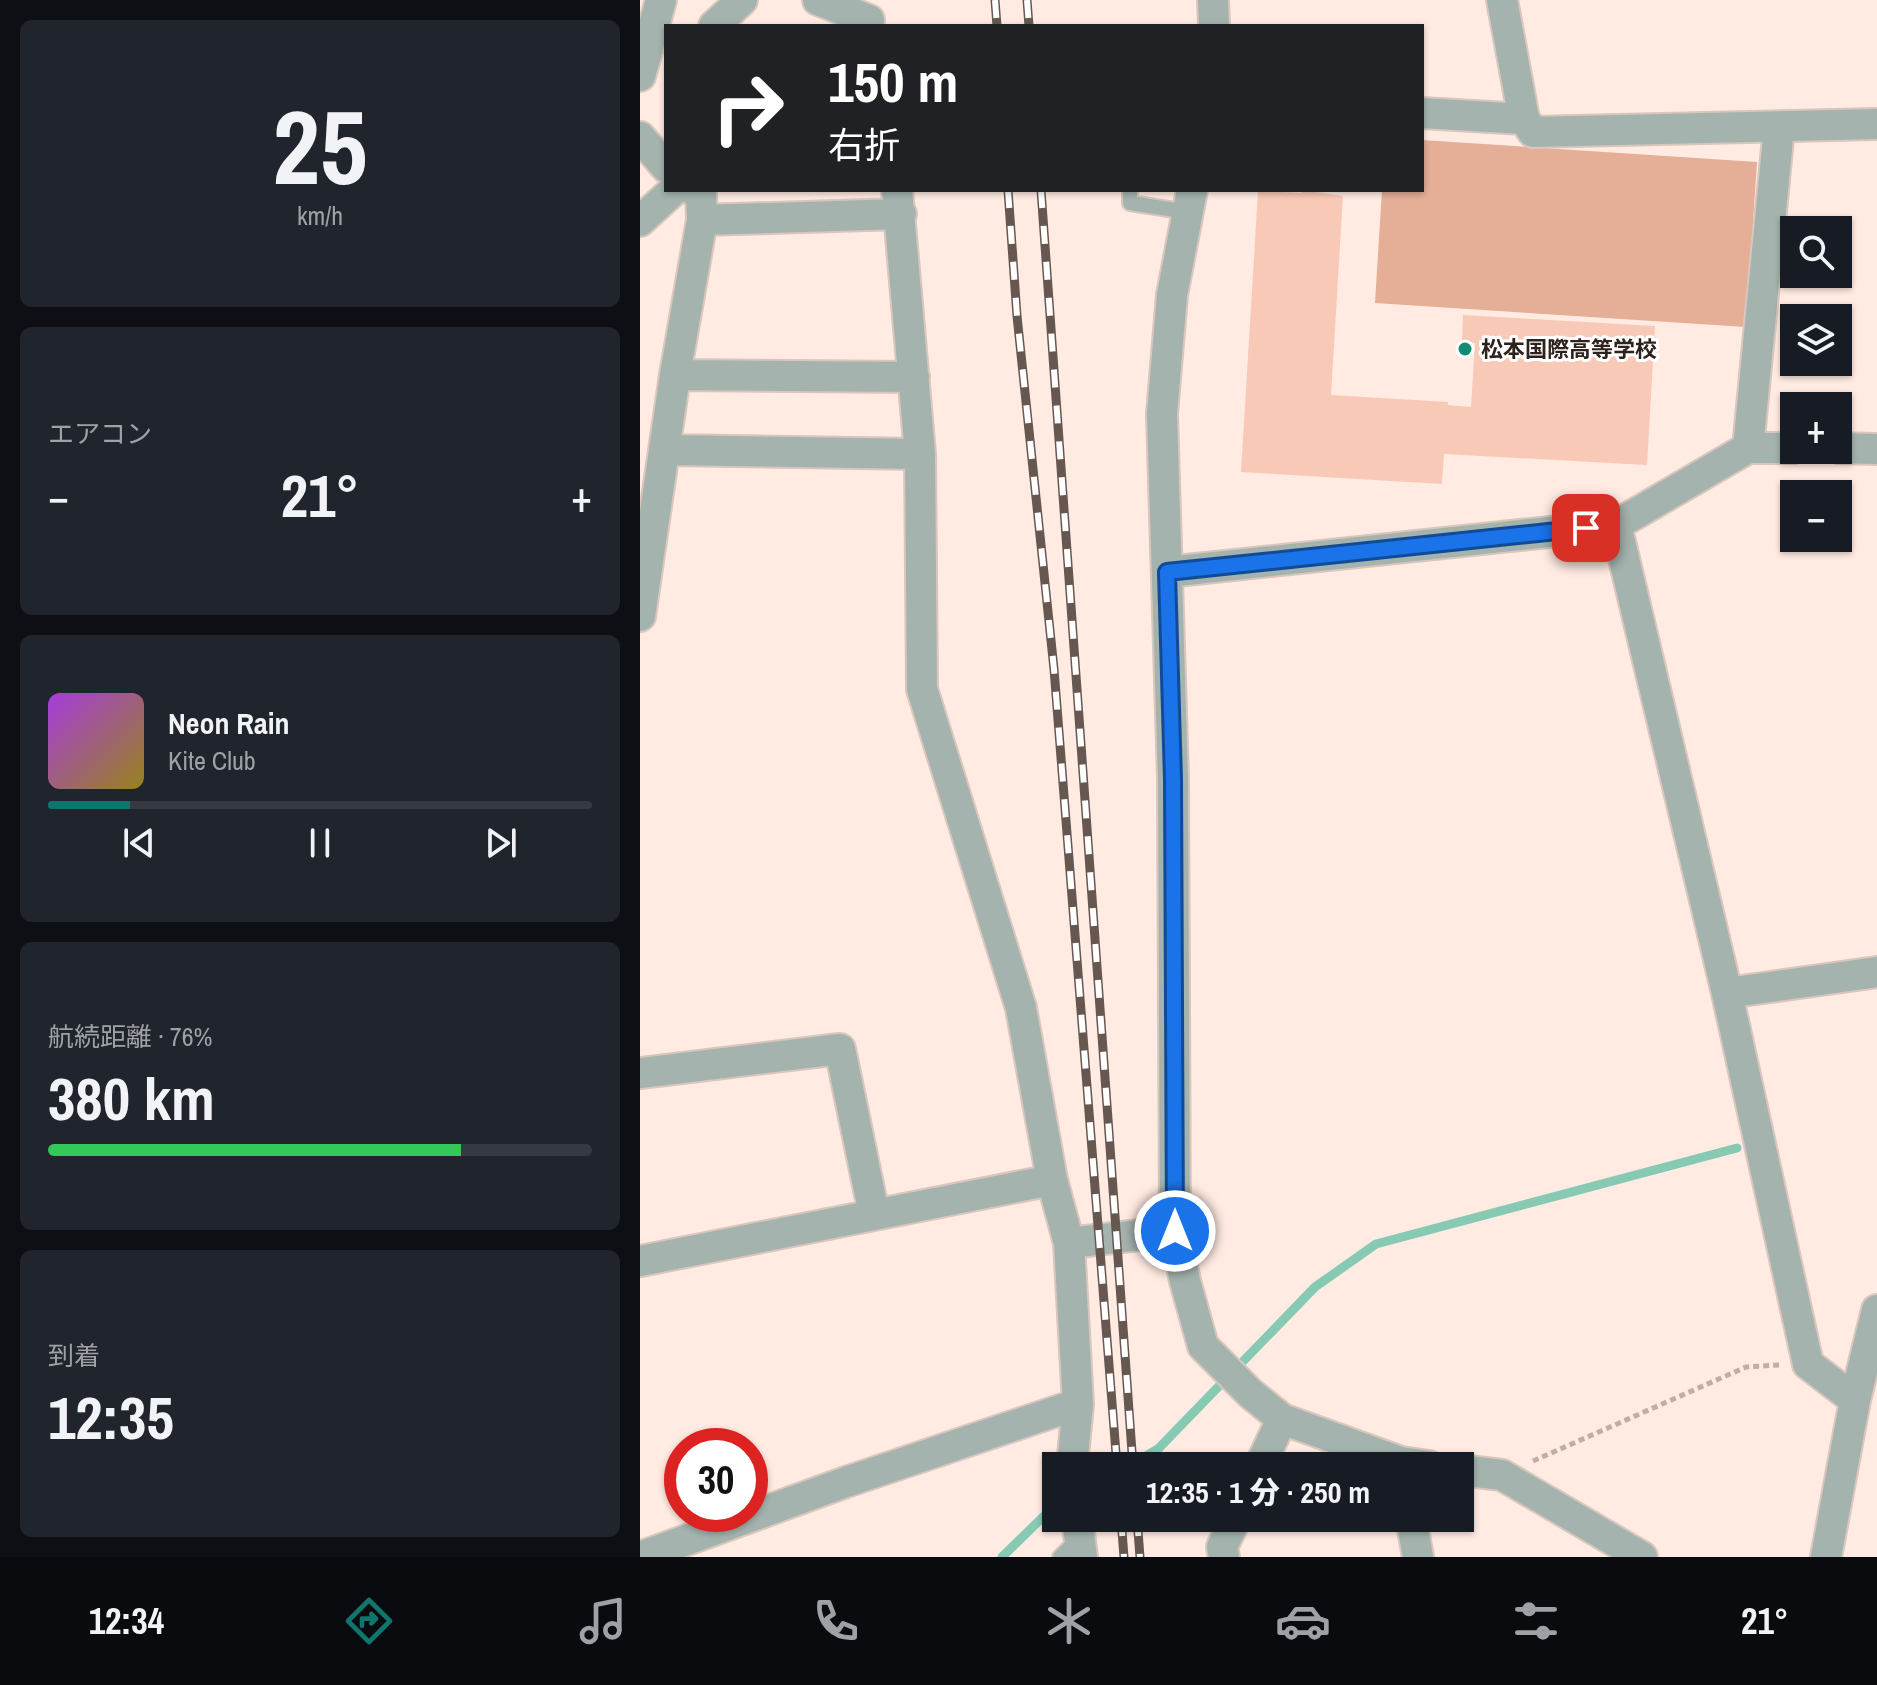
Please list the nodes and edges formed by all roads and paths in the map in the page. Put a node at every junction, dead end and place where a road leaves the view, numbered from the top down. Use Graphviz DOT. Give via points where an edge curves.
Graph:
graph roads {
  1 [pos="661,0"];
  2 [pos="742,0"];
  3 [pos="818,0"];
  4 [pos="1502,0"];
  5 [pos="869,15"];
  6 [pos="716,24"];
  7 [pos="664,73"];
  8 [pos="640,76"];
  9 [pos="640,96"];
  10 [pos="1424,113"];
  11 [pos="1524,119"];
  12 [pos="1877,124"];
  13 [pos="1779,128"];
  14 [pos="640,137"];
  15 [pos="664,165"];
  16 [pos="672,192"];
  17 [pos="697,192"];
  18 [pos="1130,192"];
  19 [pos="1190,201"];
  20 [pos="899,202"];
  21 [pos="702,220"];
  22 [pos="640,221"];
  23 [pos="675,375"];
  24 [pos="914,377"];
  25 [pos="1748,448"];
  26 [pos="1780,448"];
  27 [pos="1852,448"];
  28 [pos="1877,449"];
  29 [pos="666,450"];
  30 [pos="920,454"];
  31 [pos="1616,525"];
  32 [pos="1167,572"];
  33 [pos="640,616"];
  34 [pos="1877,972"];
  35 [pos="1727,993"];
  36 [pos="640,1073"];
  37 [pos="1052,1180"];
  38 [pos="874,1214"];
  39 [pos="1175,1231"];
  40 [pos="1069,1243"];
  41 [pos="640,1261"];
  42 [pos="1877,1310"];
  43 [pos="1808,1364"];
  44 [pos="1855,1400"];
  45 [pos="1078,1404"];
  46 [pos="1282,1419"];
  47 [pos="1073,1452"];
  48 [pos="1267,1452"];
  49 [pos="1375,1452"];
  50 [pos="1474,1472"];
  51 [pos="1502,1475"];
  52 [pos="1229,1532"];
  53 [pos="1414,1532"];
  54 [pos="640,1557"];
  55 [pos="1224,1557"];
  56 [pos="1418,1557"];
  57 [pos="1642,1557"];
  58 [pos="1826,1557"];
  1 -- 8 [label="street"];
  2 -- 6 [label="street"];
  3 -- 5 [label="street"];
  4 -- 11 [label="street"];
  7 -- 9 [label="street"];
  10 -- 11 [label="street"];
  11 -- 13 [label="street" via="1533,132"];
  12 -- 13 [label="street"];
  13 -- 25 [label="street"];
  14 -- 15 [label="street"];
  16 -- 22 [label="street"];
  17 -- 21 [label="street"];
  18 -- 19 [label="lane" via="1130,203"];
  19 -- 32 [label="street" via="1172,295 1162,414"];
  20 -- 21 [label="street"];
  20 -- 24 [label="street"];
  21 -- 23 [label="street"];
  23 -- 24 [label="street"];
  23 -- 29 [label="street"];
  24 -- 30 [label="street"];
  25 -- 26 [label="street"];
  25 -- 31 [label="street"];
  27 -- 28 [label="street"];
  29 -- 30 [label="street"];
  29 -- 33 [label="street"];
  30 -- 37 [label="street" via="922,689 1021,1008"];
  31 -- 32 [label="street"];
  31 -- 35 [label="street"];
  32 -- 39 [label="street"];
  34 -- 35 [label="street"];
  35 -- 43 [label="street"];
  36 -- 38 [label="street" via="840,1049"];
  37 -- 38 [label="street"];
  37 -- 40 [label="street"];
  38 -- 41 [label="street"];
  39 -- 40 [label="street"];
  39 -- 46 [label="street" via="1203,1346"];
  40 -- 45 [label="street"];
  42 -- 44 [label="street"];
  43 -- 44 [label="street"];
  43 -- 51 [label="path" via="1746,1367"];
  44 -- 58 [label="street"];
  45 -- 47 [label="street"];
  45 -- 54 [label="street"];
  46 -- 48 [label="street"];
  46 -- 49 [label="street"];
  50 -- 51 [label="street"];
  51 -- 57 [label="street"];
  52 -- 55 [label="street" via="1222,1547"];
  53 -- 56 [label="street"];
}
